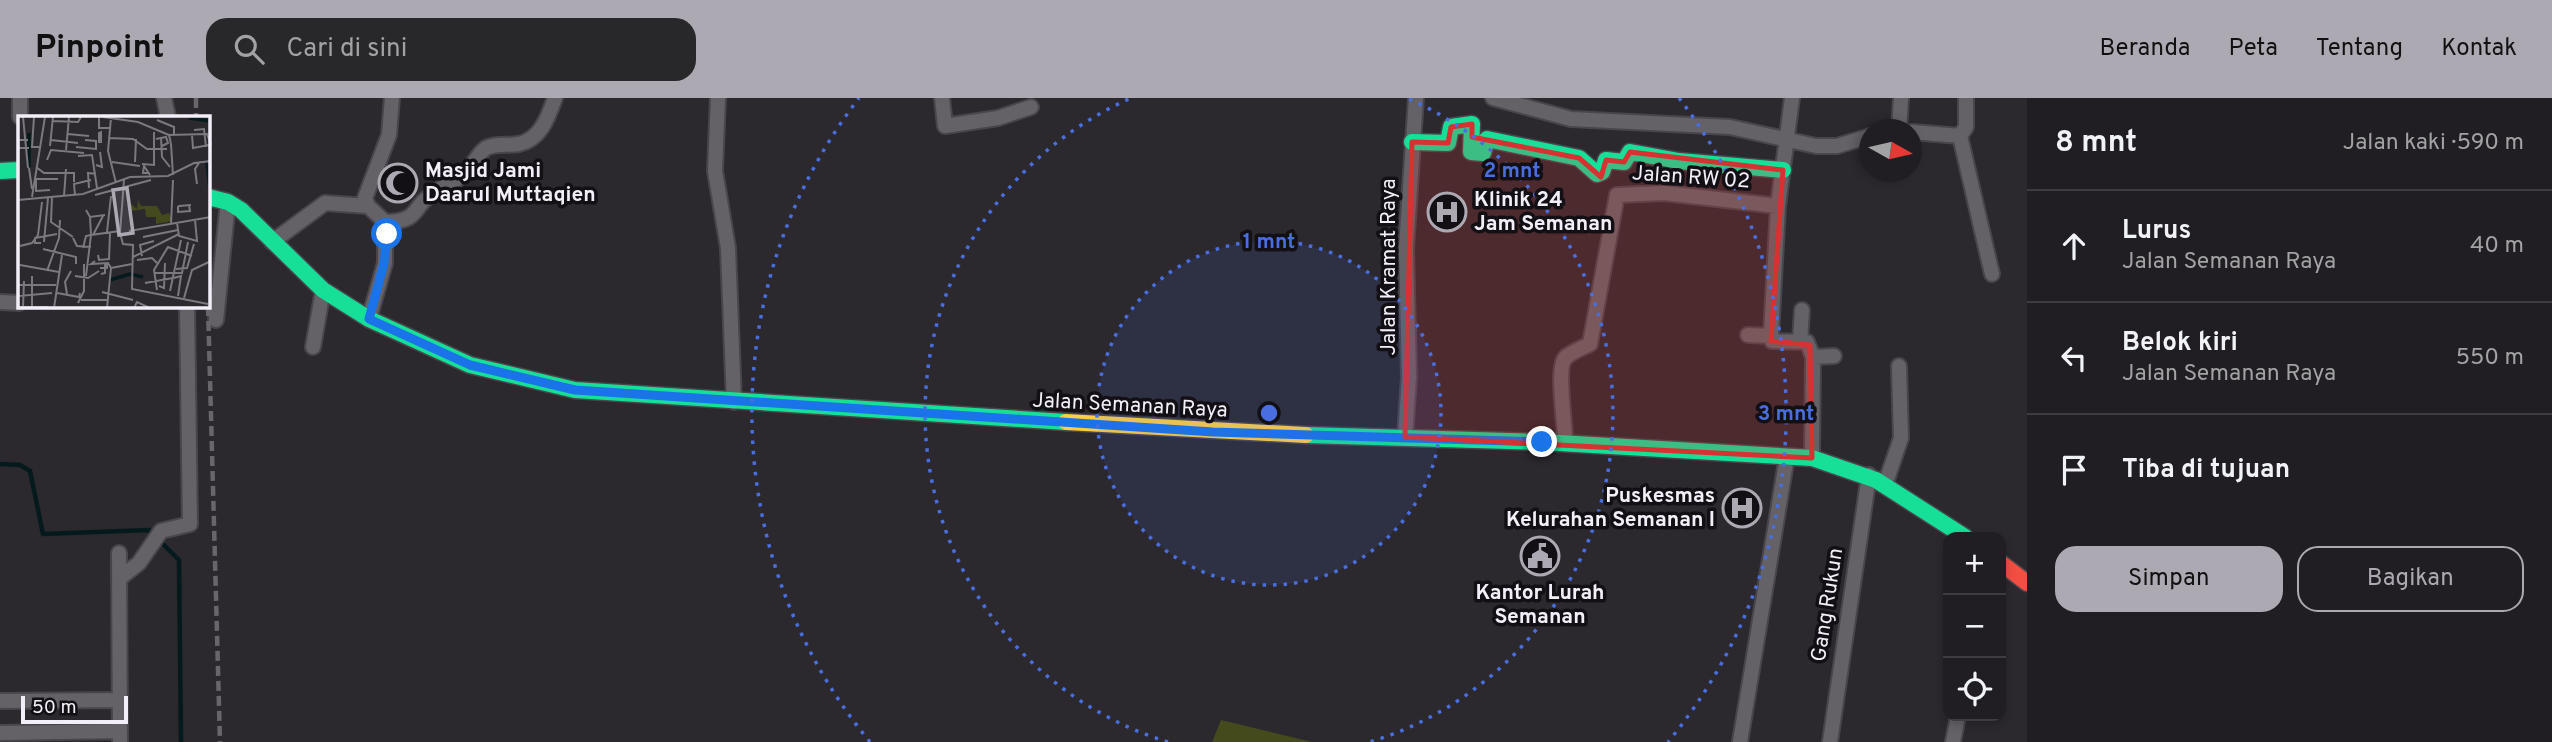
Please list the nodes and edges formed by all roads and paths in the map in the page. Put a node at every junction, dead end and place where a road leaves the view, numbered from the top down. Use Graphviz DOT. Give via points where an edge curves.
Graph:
graph roads {
  1 [pos="20,98"];
  2 [pos="164,98"];
  3 [pos="392,98"];
  4 [pos="555,98"];
  5 [pos="718,98"];
  6 [pos="942,98"];
  7 [pos="1416,98"];
  8 [pos="1493,98"];
  9 [pos="1793,98"];
  10 [pos="1901,98"];
  11 [pos="1966,98"];
  12 [pos="1031,107"];
  13 [pos="20,116"];
  14 [pos="168,116"];
  15 [pos="1900,119"];
  16 [pos="1922,133"];
  17 [pos="1960,136"];
  18 [pos="1787,139"];
  19 [pos="1859,139"];
  20 [pos="1412,142"];
  21 [pos="18,170"];
  22 [pos="1783,170"];
  23 [pos="0,171"];
  24 [pos="210,198"];
  25 [pos="228,202"];
  26 [pos="368,206"];
  27 [pos="1778,206"];
  28 [pos="386,222"];
  29 [pos="272,242"];
  30 [pos="1992,274"];
  31 [pos="323,290"];
  32 [pos="0,302"];
  33 [pos="18,303"];
  34 [pos="187,308"];
  35 [pos="1802,310"];
  36 [pos="369,319"];
  37 [pos="216,320"];
  38 [pos="1748,335"];
  39 [pos="1771,336"];
  40 [pos="1800,342"];
  41 [pos="313,347"];
  42 [pos="1834,356"];
  43 [pos="1813,357"];
  44 [pos="1899,366"];
  45 [pos="734,402"];
  46 [pos="1405,437"];
  47 [pos="1565,443"];
  48 [pos="1787,456"];
  49 [pos="1812,458"];
  50 [pos="1870,475"];
  51 [pos="1886,482"];
  52 [pos="1958,532"];
  53 [pos="119,553"];
  54 [pos="2006,573"];
  55 [pos="120,578"];
  56 [pos="2027,583"];
  57 [pos="119,700"];
  58 [pos="0,701"];
  59 [pos="1957,721"];
  60 [pos="0,733"];
  61 [pos="120,737"];
  62 [pos="1740,742"];
  63 [pos="1830,742"];
  64 [pos="1953,742"];
  1 -- 13 [label="street"];
  2 -- 14 [label="street"];
  3 -- 26 [label="street" via="389,135 365,198"];
  4 -- 28 [label="street" via="536,135 518,144 485,148 469,169 431,195 418,212"];
  5 -- 45 [label="street" via="715,171 728,247"];
  6 -- 12 [label="street" via="944,126 998,118"];
  7 -- 20 [label="street, Jalan Kramat Raya"];
  8 -- 18 [label="street" via="1571,119 1730,127"];
  9 -- 18 [label="street"];
  10 -- 15 [label="street"];
  11 -- 17 [label="street" via="1966,127"];
  16 -- 17 [label="street"];
  17 -- 30 [label="street"];
  18 -- 19 [label="street" via="1815,146"];
  18 -- 22 [label="street"];
  20 -- 22 [label="street" via="1448,143 1451,127 1472,124 1471,152 1483,153 1487,139 1543,148 1579,158 1597,174 1606,160 1624,162 1630,152"];
  20 -- 46 [label="street, Jalan Kramat Raya"];
  21 -- 23 [label="street"];
  22 -- 27 [label="street"];
  24 -- 25 [label="street, Jalan Semanan Raya"];
  25 -- 29 [label="street, Jalan Semanan Raya"];
  25 -- 37 [label="street"];
  26 -- 28 [label="street"];
  26 -- 29 [label="street" via="325,203"];
  27 -- 39 [label="street"];
  27 -- 47 [label="street, Jalan RW 02" via="1664,193 1617,194 1590,344 1564,358 1559,368"];
  28 -- 36 [label="street" via="384,263"];
  29 -- 31 [label="street, Jalan Semanan Raya"];
  31 -- 36 [label="street, Jalan Semanan Raya"];
  31 -- 41 [label="street"];
  32 -- 33 [label="street"];
  34 -- 55 [label="street" via="190,524 159,535 139,563"];
  35 -- 40 [label="street"];
  36 -- 45 [label="street, Jalan Semanan Raya" via="470,365 557,387"];
  38 -- 39 [label="street"];
  39 -- 40 [label="street" via="1772,341"];
  40 -- 43 [label="street" via="1810,345"];
  42 -- 43 [label="street"];
  43 -- 49 [label="street"];
  44 -- 51 [label="street" via="1901,438"];
  45 -- 46 [label="street, Jalan Semanan Raya" via="1200,432"];
  46 -- 47 [label="street, Jalan Semanan Raya"];
  47 -- 48 [label="street, Jalan Semanan Raya"];
  48 -- 49 [label="street, Jalan Semanan Raya"];
  48 -- 62 [label="street"];
  49 -- 50 [label="street, Jalan Semanan Raya"];
  50 -- 51 [label="street, Jalan Semanan Raya"];
  50 -- 63 [label="street, Gang Rukun"];
  51 -- 52 [label="street, Jalan Semanan Raya"];
  53 -- 55 [label="street"];
  54 -- 56 [label="street"];
  55 -- 57 [label="street"];
  57 -- 58 [label="street"];
  57 -- 61 [label="street"];
  59 -- 64 [label="street"];
  60 -- 61 [label="street"];
}
